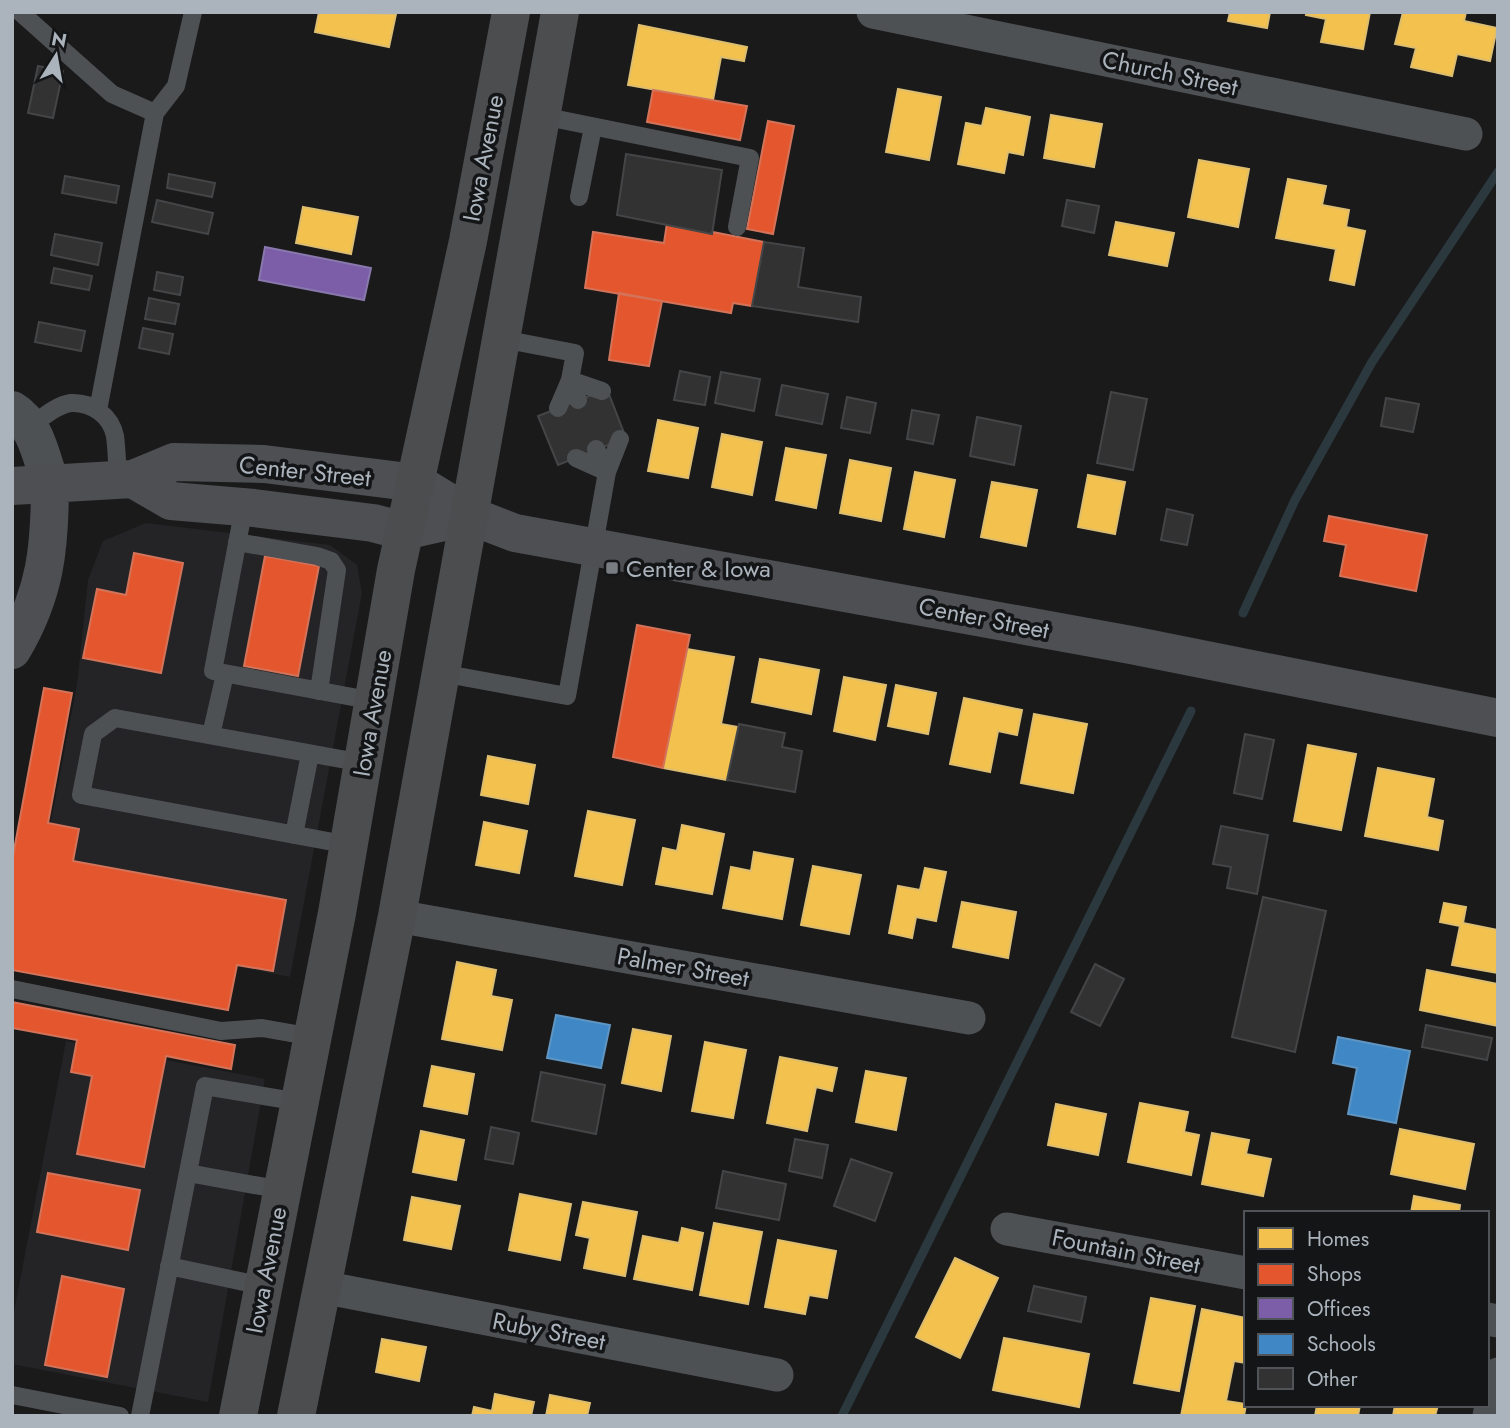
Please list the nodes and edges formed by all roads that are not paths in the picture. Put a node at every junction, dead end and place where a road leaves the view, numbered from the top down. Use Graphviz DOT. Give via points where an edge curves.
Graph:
graph roads {
  1 [pos="20,12"];
  2 [pos="193,12"];
  3 [pos="511,12"];
  4 [pos="560,12"];
  5 [pos="876,12"];
  6 [pos="155,113"];
  7 [pos="541,116"];
  8 [pos="593,127"];
  9 [pos="1466,134"];
  10 [pos="579,197"];
  11 [pos="737,227"];
  12 [pos="502,339"];
  13 [pos="570,380"];
  14 [pos="602,391"];
  15 [pos="578,400"];
  16 [pos="558,408"];
  17 [pos="98,410"];
  18 [pos="21,418"];
  19 [pos="620,439"];
  20 [pos="596,449"];
  21 [pos="576,458"];
  22 [pos="607,472"];
  23 [pos="125,480"];
  24 [pos="50,482"];
  25 [pos="416,483"];
  26 [pos="12,486"];
  27 [pos="471,516"];
  28 [pos="240,524"];
  29 [pos="404,531"];
  30 [pos="594,546"];
  31 [pos="12,650"];
  32 [pos="441,673"];
  33 [pos="225,674"];
  34 [pos="319,691"];
  35 [pos="374,701"];
  36 [pos="1498,718"];
  37 [pos="211,736"];
  38 [pos="310,754"];
  39 [pos="363,764"];
  40 [pos="294,835"];
  41 [pos="349,845"];
  42 [pos="397,916"];
  43 [pos="12,989"];
  44 [pos="969,1018"];
  45 [pos="313,1037"];
  46 [pos="299,1102"];
  47 [pos="188,1173"];
  48 [pos="282,1190"];
  49 [pos="1007,1228"];
  50 [pos="169,1266"];
  51 [pos="1244,1273"];
  52 [pos="263,1286"];
  53 [pos="322,1287"];
  54 [pos="1498,1374"];
  55 [pos="777,1375"];
  56 [pos="12,1395"];
  57 [pos="120,1416"];
  58 [pos="141,1416"];
  59 [pos="238,1416"];
  60 [pos="296,1416"];
  61 [pos="1489,1416"];
  1 -- 6 [label="lane" via="112,94"];
  2 -- 6 [label="lane" via="176,86"];
  3 -- 25 [label="main road, Iowa Avenue"];
  4 -- 7 [label="main road, Iowa Avenue"];
  5 -- 9 [label="street, Church Street"];
  6 -- 17 [label="lane"];
  7 -- 8 [label="lane"];
  7 -- 12 [label="main road, Iowa Avenue"];
  8 -- 10 [label="lane"];
  8 -- 11 [label="lane" via="750,158"];
  12 -- 13 [label="lane" via="575,353"];
  12 -- 27 [label="main road, Iowa Avenue"];
  13 -- 14 [label="lane"];
  13 -- 15 [label="lane"];
  13 -- 16 [label="lane"];
  17 -- 18 [label="lane" via="71,403"];
  17 -- 23 [label="lane" via="115,434"];
  18 -- 24 [label="street"];
  19 -- 22 [label="lane"];
  20 -- 22 [label="lane"];
  21 -- 22 [label="lane"];
  22 -- 30 [label="lane"];
  23 -- 24 [label="main road, Center Street"];
  23 -- 25 [label="main road, Center Street" via="174,462 264,464"];
  23 -- 28 [label="main road, Center Street"];
  24 -- 26 [label="main road, Center Street"];
  24 -- 31 [label="main road" via="42,584 37,604"];
  25 -- 27 [label="main road, Center Street"];
  25 -- 29 [label="main road, Iowa Avenue"];
  27 -- 29 [label="main road, Center Street"];
  27 -- 30 [label="main road, Center Street" via="515,533"];
  27 -- 32 [label="main road, Iowa Avenue"];
  28 -- 29 [label="main road, Center Street" via="373,523"];
  28 -- 33 [label="lane" via="213,671"];
  28 -- 34 [label="lane" via="331,561 337,570"];
  29 -- 35 [label="main road, Iowa Avenue"];
  30 -- 32 [label="lane" via="567,696"];
  30 -- 36 [label="main road, Center Street"];
  32 -- 42 [label="main road, Iowa Avenue"];
  33 -- 34 [label="lane"];
  33 -- 37 [label="lane"];
  34 -- 35 [label="lane"];
  35 -- 39 [label="main road, Iowa Avenue"];
  37 -- 38 [label="lane"];
  37 -- 40 [label="lane" via="115,718 93,734 81,795"];
  38 -- 39 [label="lane"];
  38 -- 40 [label="lane"];
  39 -- 41 [label="main road, Iowa Avenue"];
  40 -- 41 [label="lane"];
  41 -- 45 [label="main road, Iowa Avenue"];
  42 -- 44 [label="street, Palmer Street"];
  42 -- 53 [label="main road, Iowa Avenue"];
  43 -- 45 [label="lane" via="221,1031 262,1028"];
  45 -- 46 [label="main road, Iowa Avenue"];
  46 -- 47 [label="lane" via="205,1086"];
  46 -- 48 [label="main road, Iowa Avenue"];
  47 -- 48 [label="lane"];
  47 -- 50 [label="lane"];
  48 -- 52 [label="main road, Iowa Avenue"];
  49 -- 51 [label="street, Fountain Street"];
  50 -- 52 [label="lane"];
  50 -- 58 [label="lane"];
  52 -- 59 [label="main road, Iowa Avenue"];
  53 -- 55 [label="street, Ruby Street"];
  53 -- 60 [label="main road, Iowa Avenue"];
  54 -- 61 [label="street"];
  56 -- 57 [label="lane"];
}
